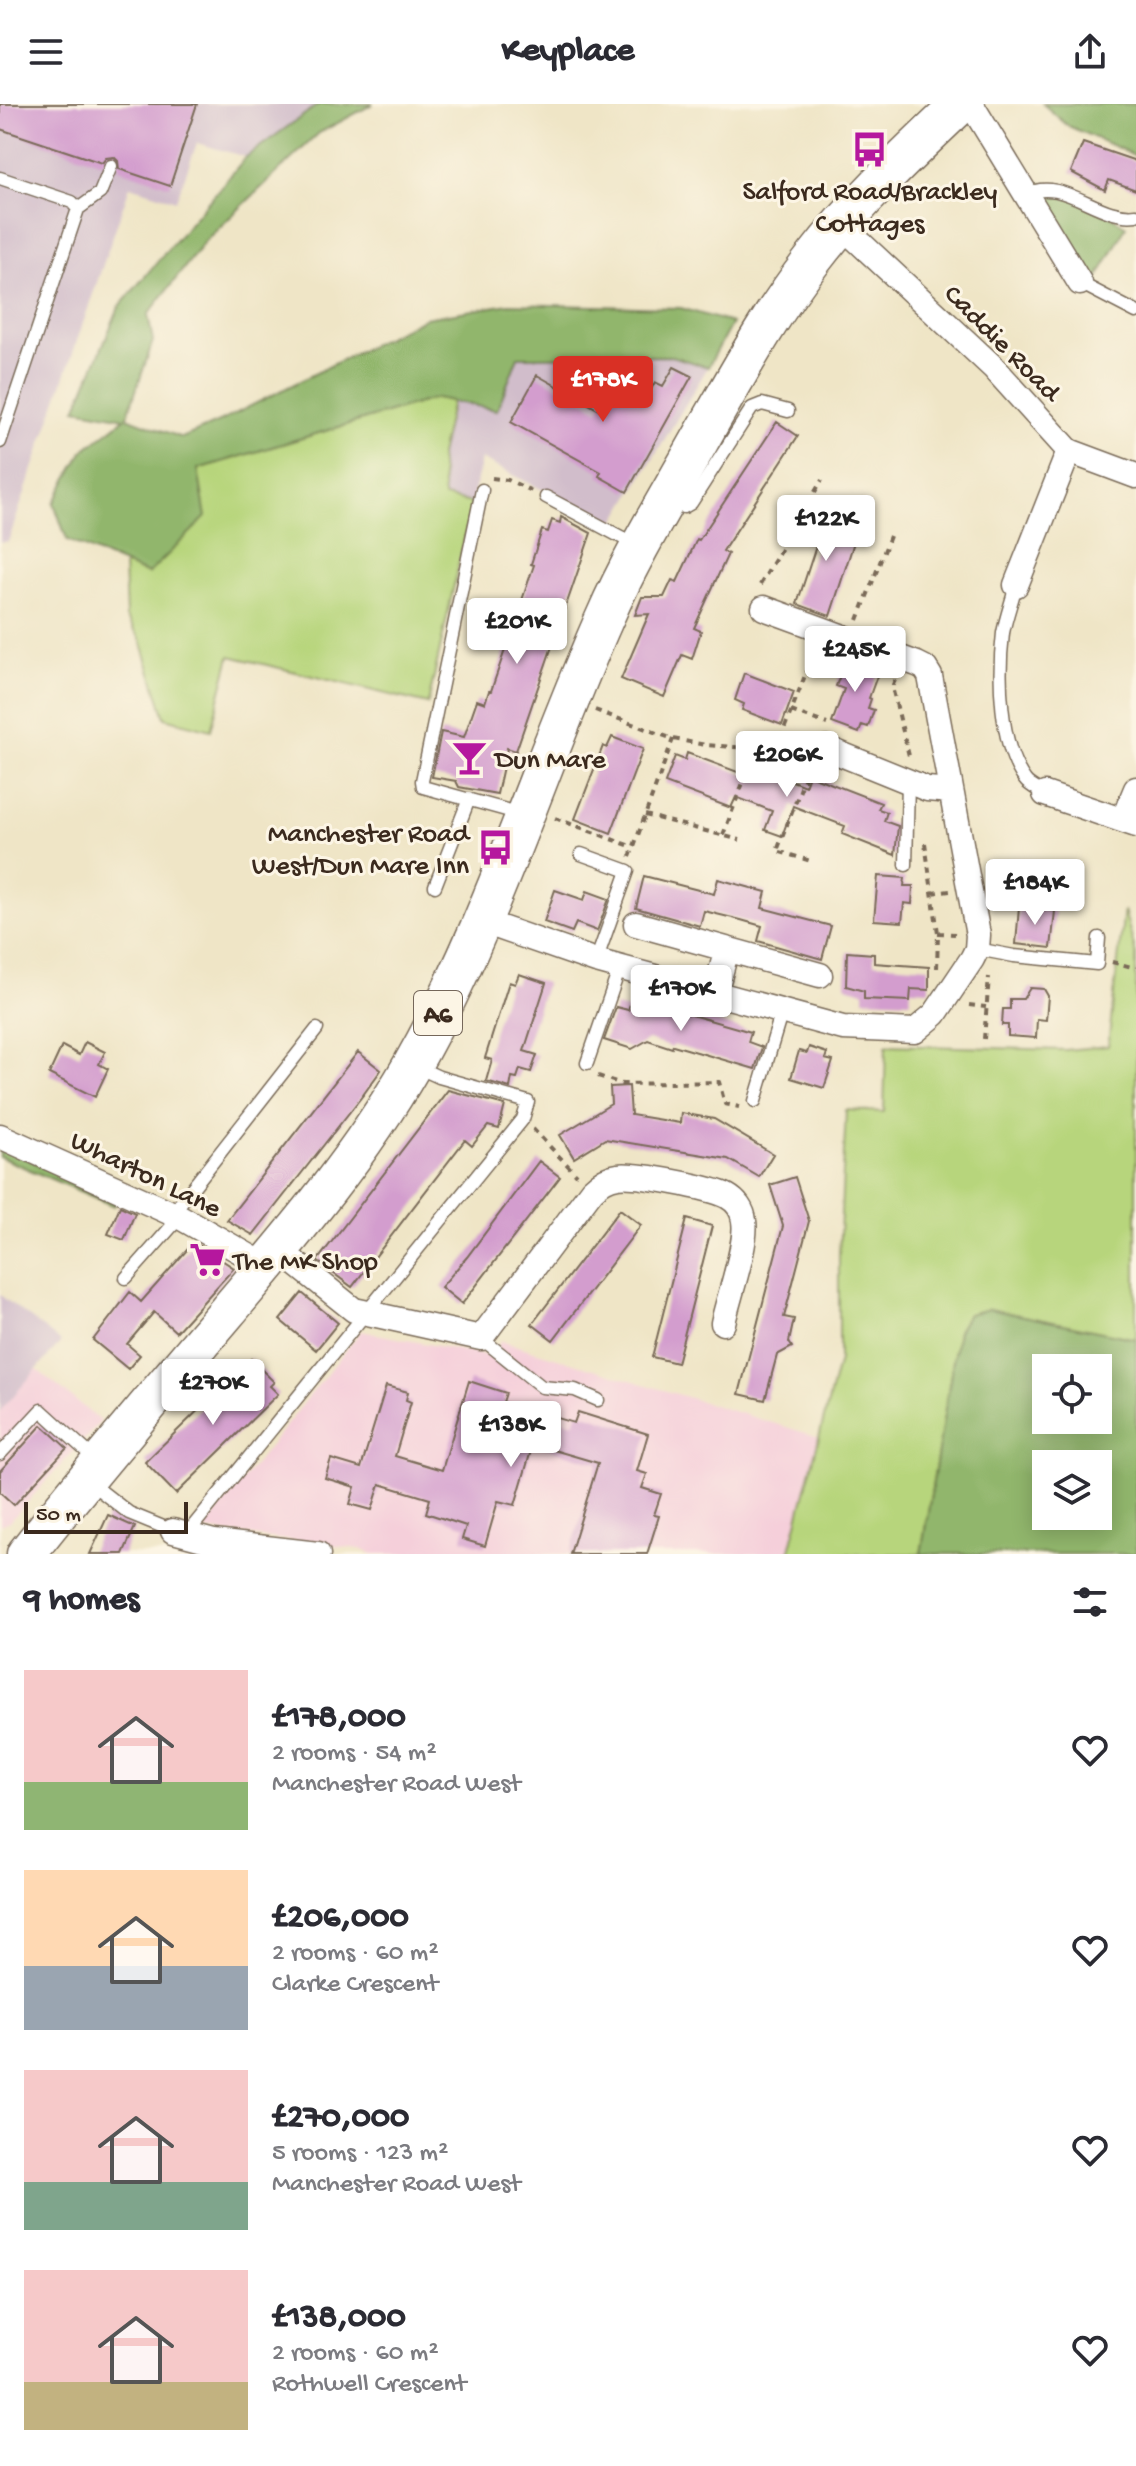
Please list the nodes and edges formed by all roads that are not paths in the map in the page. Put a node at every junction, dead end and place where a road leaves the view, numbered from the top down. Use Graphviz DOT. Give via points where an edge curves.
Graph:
graph roads {
  1 [pos="961,104"];
  2 [pos="971,104"];
  3 [pos="111,166"];
  4 [pos="0,178"];
  5 [pos="1025,195"];
  6 [pos="78,209"];
  7 [pos="1136,215"];
  8 [pos="842,226"];
  9 [pos="1080,283"];
  10 [pos="1136,312"];
  11 [pos="788,411"];
  12 [pos="0,442"];
  13 [pos="1069,451"];
  14 [pos="1136,476"];
  15 [pos="482,490"];
  16 [pos="546,497"];
  17 [pos="666,497"];
  18 [pos="639,547"];
  19 [pos="1016,585"];
  20 [pos="764,608"];
  21 [pos="821,749"];
  22 [pos="913,784"];
  23 [pos="1136,789"];
  24 [pos="951,791"];
  25 [pos="1045,794"];
  26 [pos="469,799"];
  27 [pos="525,811"];
  28 [pos="1130,822"];
  29 [pos="581,854"];
  30 [pos="906,865"];
  31 [pos="435,886"];
  32 [pos="481,921"];
  33 [pos="636,924"];
  34 [pos="1099,938"];
  35 [pos="727,949"];
  36 [pos="984,950"];
  37 [pos="608,964"];
  38 [pos="820,975"];
  39 [pos="715,993"];
  40 [pos="782,1011"];
  41 [pos="317,1029"];
  42 [pos="587,1063"];
  43 [pos="412,1065"];
  44 [pos="755,1101"];
  45 [pos="0,1136"];
  46 [pos="176,1216"];
  47 [pos="273,1258"];
  48 [pos="126,1278"];
  49 [pos="364,1313"];
  50 [pos="723,1323"];
  51 [pos="481,1338"];
  52 [pos="598,1400"];
  53 [pos="0,1454"];
  54 [pos="92,1470"];
  55 [pos="180,1533"];
  56 [pos="26,1554"];
  57 [pos="318,1554"];
  1 -- 8 [label="main road, A6"];
  2 -- 5 [label="street"];
  3 -- 6 [label="lane" via="100,193"];
  4 -- 6 [label="lane" via="72,202"];
  5 -- 7 [label="lane" via="1050,189 1121,215"];
  5 -- 9 [label="street"];
  6 -- 12 [label="lane"];
  8 -- 13 [label="street, Caddie Road" via="994,368"];
  8 -- 17 [label="main road, A6" via="762,330"];
  9 -- 10 [label="lane"];
  11 -- 17 [label="lane" via="757,405 691,503 684,507"];
  13 -- 14 [label="street, Caddie Road"];
  13 -- 19 [label="street"];
  15 -- 26 [label="lane" via="422,781 423,787"];
  16 -- 18 [label="lane"];
  17 -- 18 [label="main road, A6"];
  18 -- 27 [label="main road, A6"];
  19 -- 25 [label="lane" via="1000,669 1005,723 1026,782"];
  20 -- 24 [label="street" via="925,668"];
  21 -- 22 [label="street"];
  22 -- 24 [label="street"];
  22 -- 30 [label="lane"];
  23 -- 28 [label="street"];
  24 -- 36 [label="street"];
  25 -- 28 [label="street"];
  26 -- 27 [label="lane"];
  26 -- 31 [label="lane"];
  27 -- 32 [label="main road, A6"];
  29 -- 37 [label="lane" via="628,871"];
  32 -- 37 [label="street"];
  32 -- 43 [label="main road, A6"];
  33 -- 35 [label="street"];
  34 -- 36 [label="lane" via="1097,964"];
  35 -- 38 [label="street"];
  35 -- 39 [label="street"];
  36 -- 40 [label="street" via="935,1014 915,1031 843,1028"];
  37 -- 39 [label="street"];
  37 -- 42 [label="lane"];
  39 -- 40 [label="street"];
  40 -- 44 [label="lane"];
  41 -- 46 [label="lane"];
  43 -- 47 [label="main road, A6" via="365,1141"];
  43 -- 49 [label="lane" via="528,1102 523,1119"];
  45 -- 46 [label="street, Wharton Lane"];
  46 -- 47 [label="street, Wharton Lane"];
  46 -- 48 [label="lane"];
  47 -- 49 [label="street, Wharton Lane"];
  47 -- 54 [label="main road, A6"];
  49 -- 51 [label="street, Wharton Lane"];
  49 -- 55 [label="lane"];
  50 -- 51 [label="street" via="745,1221 735,1201 629,1175 608,1178 592,1190"];
  51 -- 52 [label="lane" via="542,1387 575,1390"];
  53 -- 54 [label="lane" via="41,1410"];
  54 -- 55 [label="lane" via="129,1513"];
  54 -- 56 [label="main road, A6"];
  55 -- 57 [label="street"];
}
